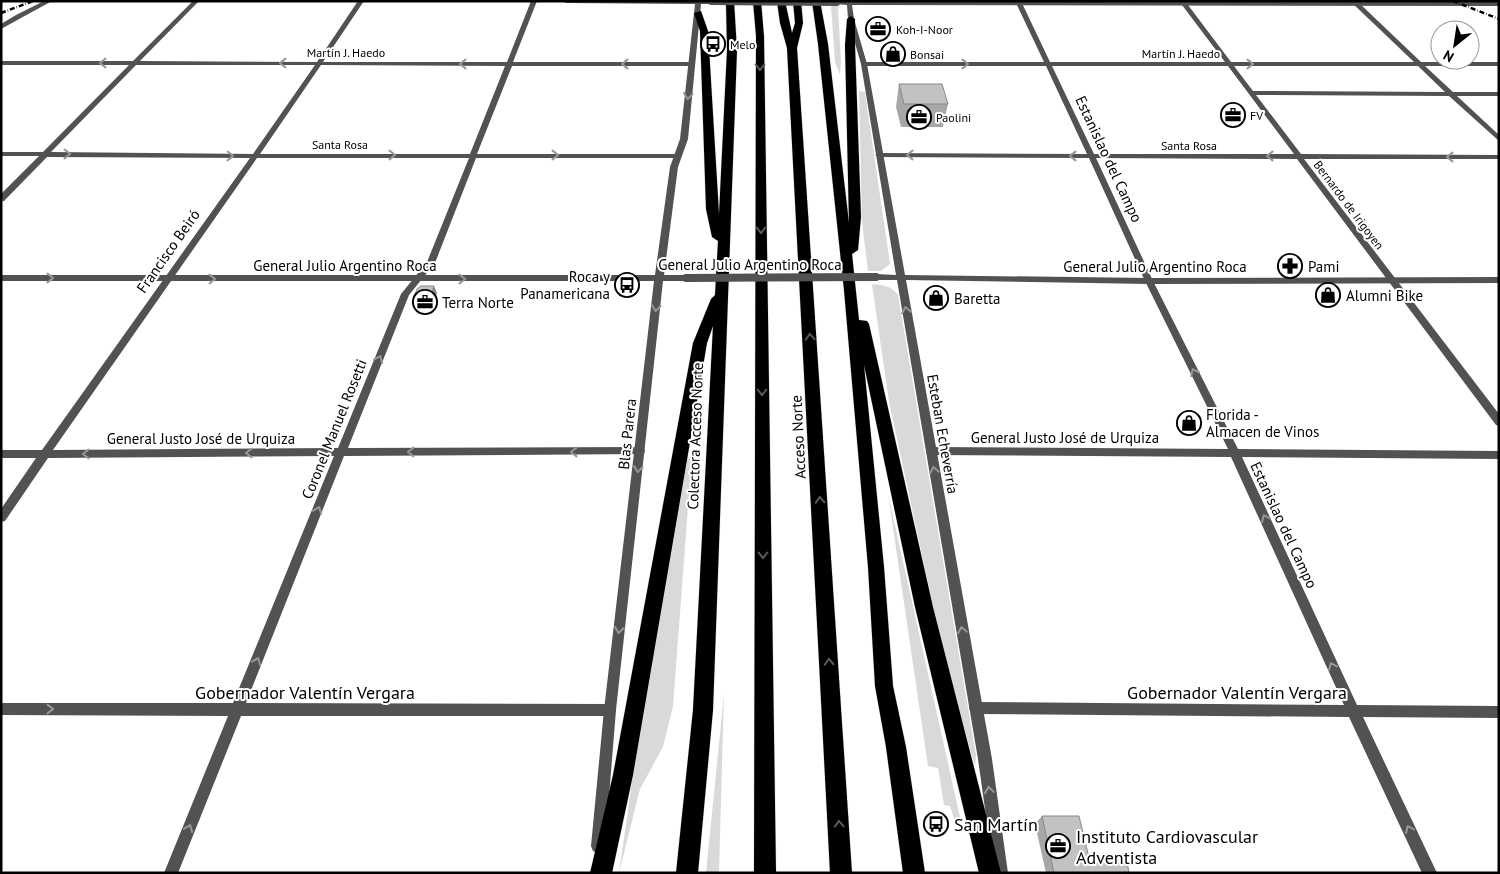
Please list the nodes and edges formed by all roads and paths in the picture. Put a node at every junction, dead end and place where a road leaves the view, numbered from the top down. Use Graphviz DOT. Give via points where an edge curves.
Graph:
graph roads {
  1 [pos="49,1"];
  2 [pos="196,1"];
  3 [pos="361,1"];
  4 [pos="534,1"];
  5 [pos="566,1"];
  6 [pos="730,1"];
  7 [pos="757,1"];
  8 [pos="781,1"];
  9 [pos="797,1"];
  10 [pos="816,1"];
  11 [pos="826,1"];
  12 [pos="711,2"];
  13 [pos="849,2"];
  14 [pos="1018,2"];
  15 [pos="1182,2"];
  16 [pos="1354,2"];
  17 [pos="1499,4"];
  18 [pos="698,5"];
  19 [pos="851,19"];
  20 [pos="1,27"];
  21 [pos="822,44"];
  22 [pos="792,48"];
  23 [pos="1,63"];
  24 [pos="136,63"];
  25 [pos="320,63"];
  26 [pos="508,64"];
  27 [pos="692,64"];
  28 [pos="864,64"];
  29 [pos="1048,64"];
  30 [pos="1229,64"];
  31 [pos="1420,64"];
  32 [pos="1499,64"];
  33 [pos="1250,93"];
  34 [pos="1451,93"];
  35 [pos="1499,94"];
  36 [pos="1499,139"];
  37 [pos="1,154"];
  38 [pos="48,154"];
  39 [pos="472,155"];
  40 [pos="879,155"];
  41 [pos="254,156"];
  42 [pos="678,156"];
  43 [pos="1092,156"];
  44 [pos="1299,156"];
  45 [pos="1499,157"];
  46 [pos="1,199"];
  47 [pos="723,256"];
  48 [pos="900,277"];
  49 [pos="1,278"];
  50 [pos="659,278"];
  51 [pos="166,279"];
  52 [pos="417,279"];
  53 [pos="1149,280"];
  54 [pos="1392,280"];
  55 [pos="1499,280"];
  56 [pos="850,283"];
  57 [pos="722,286"];
  58 [pos="1499,422"];
  59 [pos="640,451"];
  60 [pos="931,451"];
  61 [pos="341,453"];
  62 [pos="1,454"];
  63 [pos="44,454"];
  64 [pos="1235,454"];
  65 [pos="1499,455"];
  66 [pos="1,518"];
  67 [pos="975,708"];
  68 [pos="1,709"];
  69 [pos="237,710"];
  70 [pos="610,710"];
  71 [pos="1353,711"];
  72 [pos="1499,712"];
  73 [pos="171,873"];
  74 [pos="596,873"];
  75 [pos="601,873"];
  76 [pos="687,873"];
  77 [pos="765,873"];
  78 [pos="841,873"];
  79 [pos="914,873"];
  80 [pos="990,873"];
  81 [pos="1001,873"];
  82 [pos="1430,873"];
  1 -- 20 [label="street"];
  2 -- 24 [label="street"];
  3 -- 25 [label="street, Francisco Beiró"];
  4 -- 26 [label="street, Coronel Manuel Rosetti"];
  5 -- 18 [label="street"];
  6 -- 47 [label="highway, Colectora Acceso Norte" via="732,50"];
  7 -- 77 [label="highway, one-way" via="760,46"];
  8 -- 22 [label="highway, Acceso Norte"];
  9 -- 22 [label="highway" via="799,23"];
  10 -- 21 [label="highway"];
  11 -- 21 [label="highway"];
  12 -- 13 [label="street, bridge"];
  12 -- 18 [label="street"];
  13 -- 14 [label="street"];
  13 -- 19 [label="street, Esteban Echeverría"];
  14 -- 15 [label="street"];
  14 -- 29 [label="street, Estanislao del Campo"];
  15 -- 16 [label="street"];
  15 -- 30 [label="street, Bernardo de Irigoyen"];
  16 -- 17 [label="street"];
  16 -- 31 [label="street"];
  18 -- 27 [label="street, Blas Parera"];
  18 -- 47 [label="highway" via="704,32 712,208"];
  19 -- 28 [label="street, Esteban Echeverría"];
  19 -- 56 [label="highway" via="855,217"];
  21 -- 56 [label="highway"];
  78 -- 22 [label="highway, Acceso Norte, one-way"];
  24 -- 23 [label="street, Martín J. Haedo, one-way"];
  25 -- 24 [label="street, Martín J. Haedo, one-way"];
  24 -- 38 [label="street"];
  26 -- 25 [label="street, Martín J. Haedo, one-way"];
  25 -- 41 [label="street, Francisco Beiró"];
  27 -- 26 [label="street, Martín J. Haedo, one-way"];
  26 -- 39 [label="street, Coronel Manuel Rosetti"];
  27 -- 42 [label="street, Blas Parera, one-way" via="684,139"];
  28 -- 29 [label="street, Martín J. Haedo, one-way"];
  28 -- 40 [label="street, Esteban Echeverría"];
  29 -- 30 [label="street, Martín J. Haedo"];
  29 -- 43 [label="street, Estanislao del Campo"];
  30 -- 31 [label="street, Martín J. Haedo, one-way"];
  30 -- 33 [label="street, Bernardo de Irigoyen"];
  31 -- 32 [label="street, Martín J. Haedo"];
  31 -- 34 [label="street"];
  33 -- 34 [label="street"];
  33 -- 44 [label="street, Bernardo de Irigoyen"];
  34 -- 35 [label="street"];
  34 -- 36 [label="street"];
  37 -- 38 [label="street, Santa Rosa"];
  38 -- 41 [label="street, Santa Rosa, one-way"];
  38 -- 46 [label="street"];
  41 -- 39 [label="street, Santa Rosa, one-way"];
  39 -- 42 [label="street, Santa Rosa, one-way"];
  39 -- 52 [label="street, Coronel Manuel Rosetti" via="430,263"];
  43 -- 40 [label="street, Santa Rosa, one-way"];
  40 -- 48 [label="street, Esteban Echeverría"];
  41 -- 51 [label="street, Francisco Beiró"];
  42 -- 50 [label="street, Blas Parera"];
  44 -- 43 [label="street, Santa Rosa, one-way"];
  43 -- 53 [label="street, Estanislao del Campo"];
  45 -- 44 [label="street, Santa Rosa, one-way"];
  44 -- 54 [label="street, Bernardo de Irigoyen"];
  47 -- 57 [label="highway, Colectora Acceso Norte"];
  48 -- 50 [label="street, General Julio Argentino Roca, bridge"];
  48 -- 53 [label="street, General Julio Argentino Roca"];
  60 -- 48 [label="street, Esteban Echeverría, one-way"];
  49 -- 51 [label="street, General Julio Argentino Roca, one-way"];
  52 -- 50 [label="street, General Julio Argentino Roca, one-way"];
  50 -- 59 [label="street, Blas Parera, one-way"];
  51 -- 52 [label="street, General Julio Argentino Roca, one-way"];
  51 -- 63 [label="street, Francisco Beiró"];
  61 -- 52 [label="street, Coronel Manuel Rosetti, one-way" via="405,294"];
  53 -- 54 [label="street, General Julio Argentino Roca"];
  64 -- 53 [label="street, Estanislao del Campo, one-way"];
  54 -- 55 [label="street, General Julio Argentino Roca"];
  54 -- 58 [label="street, Bernardo de Irigoyen"];
  56 -- 79 [label="highway" via="884,686"];
  56 -- 80 [label="highway" via="924,607"];
  57 -- 75 [label="highway" via="700,343 623,775"];
  57 -- 76 [label="highway, Colectora Acceso Norte" via="703,710"];
  59 -- 61 [label="street, General Justo José de Urquiza, one-way"];
  59 -- 70 [label="street, Blas Parera, one-way"];
  60 -- 64 [label="street, General Justo José de Urquiza"];
  67 -- 60 [label="street, Esteban Echeverría, one-way"];
  61 -- 63 [label="street, General Justo José de Urquiza, one-way"];
  69 -- 61 [label="street, Coronel Manuel Rosetti, one-way"];
  62 -- 63 [label="street, General Justo José de Urquiza"];
  63 -- 66 [label="street, Francisco Beiró"];
  64 -- 65 [label="street, General Justo José de Urquiza"];
  71 -- 64 [label="street, Estanislao del Campo, one-way"];
  67 -- 71 [label="street, Gobernador Valentín Vergara"];
  81 -- 67 [label="street, Esteban Echeverría, one-way"];
  68 -- 69 [label="street, Gobernador Valentín Vergara, one-way"];
  69 -- 70 [label="street, Gobernador Valentín Vergara"];
  73 -- 69 [label="street, Coronel Manuel Rosetti, one-way"];
  70 -- 74 [label="street, Blas Parera"];
  71 -- 72 [label="street, Gobernador Valentín Vergara"];
  82 -- 71 [label="street, Estanislao del Campo, one-way"];
}
